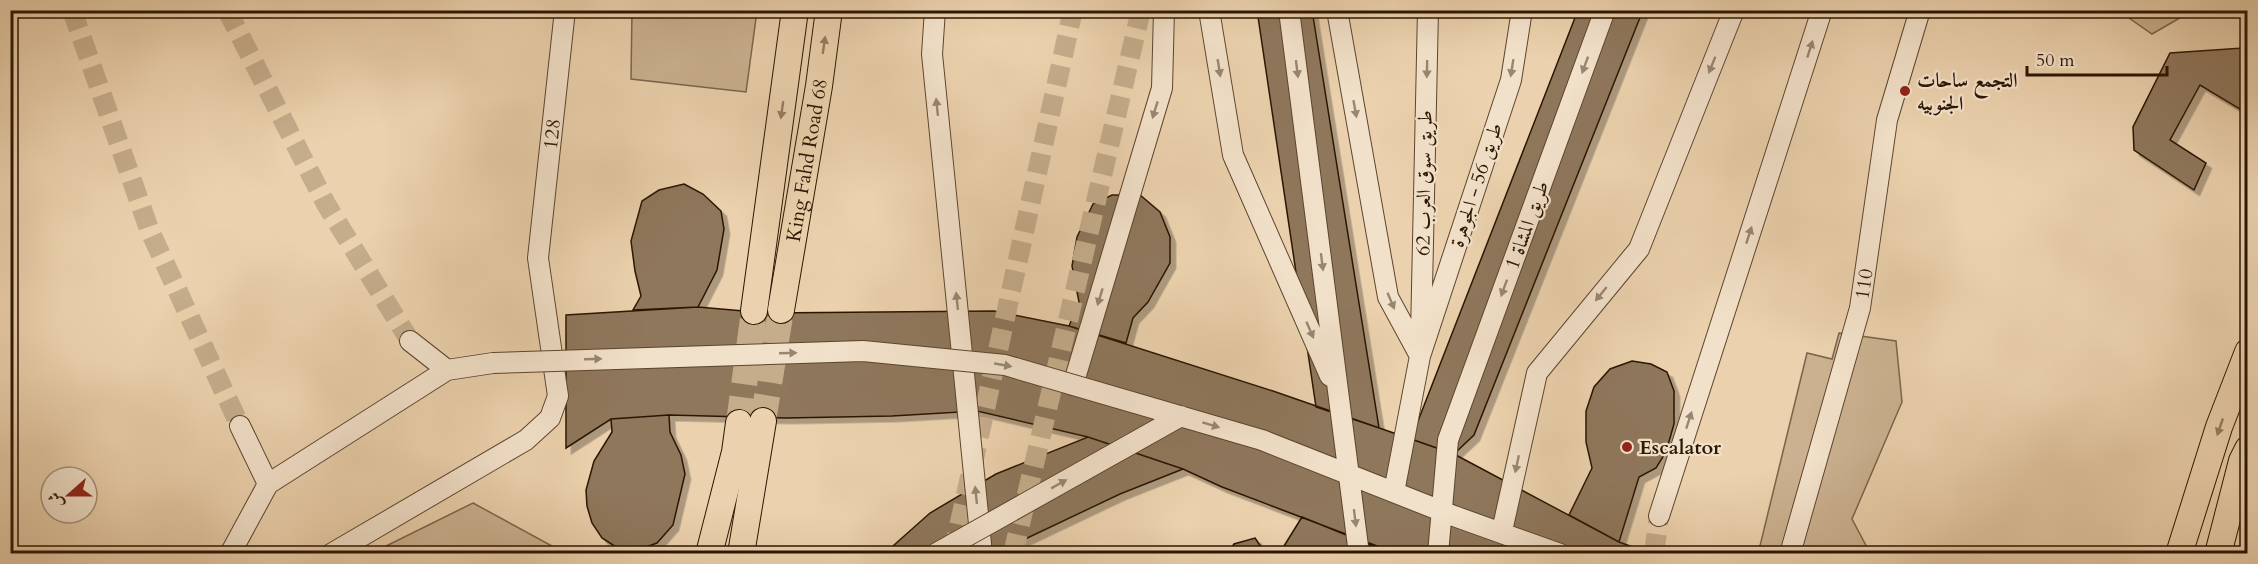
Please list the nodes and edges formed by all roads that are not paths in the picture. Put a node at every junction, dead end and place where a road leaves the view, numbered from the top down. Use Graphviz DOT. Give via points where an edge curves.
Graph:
graph roads {
  1 [pos="565,10"];
  2 [pos="795,10"];
  3 [pos="829,10"];
  4 [pos="935,10"];
  5 [pos="1164,10"];
  6 [pos="1209,10"];
  7 [pos="1289,10"];
  8 [pos="1337,10"];
  9 [pos="1428,10"];
  10 [pos="1522,10"];
  11 [pos="1605,10"];
  12 [pos="1734,10"];
  13 [pos="1822,10"];
  14 [pos="1920,10"];
  15 [pos="1936,10"];
  16 [pos="1914,30"];
  17 [pos="781,310"];
  18 [pos="754,311"];
  19 [pos="410,341"];
  20 [pos="2247,352"];
  21 [pos="1420,356"];
  22 [pos="447,370"];
  23 [pos="1073,385"];
  24 [pos="1339,397"];
  25 [pos="1181,416"];
  26 [pos="240,426"];
  27 [pos="2247,449"];
  28 [pos="268,484"];
  29 [pos="1394,492"];
  30 [pos="1659,516"];
  31 [pos="1502,531"];
  32 [pos="230,554"];
  33 [pos="331,554"];
  34 [pos="709,554"];
  35 [pos="741,554"];
  36 [pos="935,554"];
  37 [pos="982,554"];
  38 [pos="1359,554"];
  39 [pos="1438,554"];
  40 [pos="1560,554"];
  41 [pos="1790,554"];
  42 [pos="2179,554"];
  43 [pos="2218,554"];
  1 -- 33 [label="street, 128" via="538,258 558,396 550,418 526,440"];
  2 -- 18 [label="main road, King Fahd Road 68, one-way"];
  17 -- 3 [label="main road, King Fahd Road 68, one-way"];
  37 -- 4 [label="street, one-way" via="932,54"];
  5 -- 23 [label="street, one-way" via="1162,88"];
  6 -- 24 [label="street, one-way" via="1233,154"];
  7 -- 24 [label="street, one-way"];
  8 -- 21 [label="street, one-way" via="1388,297"];
  9 -- 21 [label="street, طريق سوق العرب 62, one-way"];
  10 -- 21 [label="street, طريق 56 - الجوهرة, one-way" via="1510,80"];
  11 -- 39 [label="street, طريق المشاة 1, one-way" via="1448,440"];
  12 -- 31 [label="street, one-way" via="1638,249 1537,373"];
  30 -- 13 [label="street, one-way"];
  14 -- 16 [label="street, 110"];
  15 -- 16 [label="street"];
  16 -- 41 [label="street, 110" via="1887,120 1860,308"];
  19 -- 22 [label="street"];
  20 -- 42 [label="main road, one-way"];
  21 -- 29 [label="street"];
  22 -- 23 [label="street, one-way, bridge" via="493,363 863,351 1005,365"];
  22 -- 28 [label="street"];
  23 -- 25 [label="street, bridge"];
  24 -- 38 [label="street, one-way"];
  25 -- 29 [label="street, one-way, bridge" via="1262,440"];
  36 -- 25 [label="street, one-way, bridge"];
  26 -- 28 [label="street"];
  27 -- 43 [label="main road"];
  28 -- 32 [label="street"];
  29 -- 31 [label="street"];
  31 -- 40 [label="street"];
  34 -- 35 [label="main road" via="735,452 751,422"];
}
